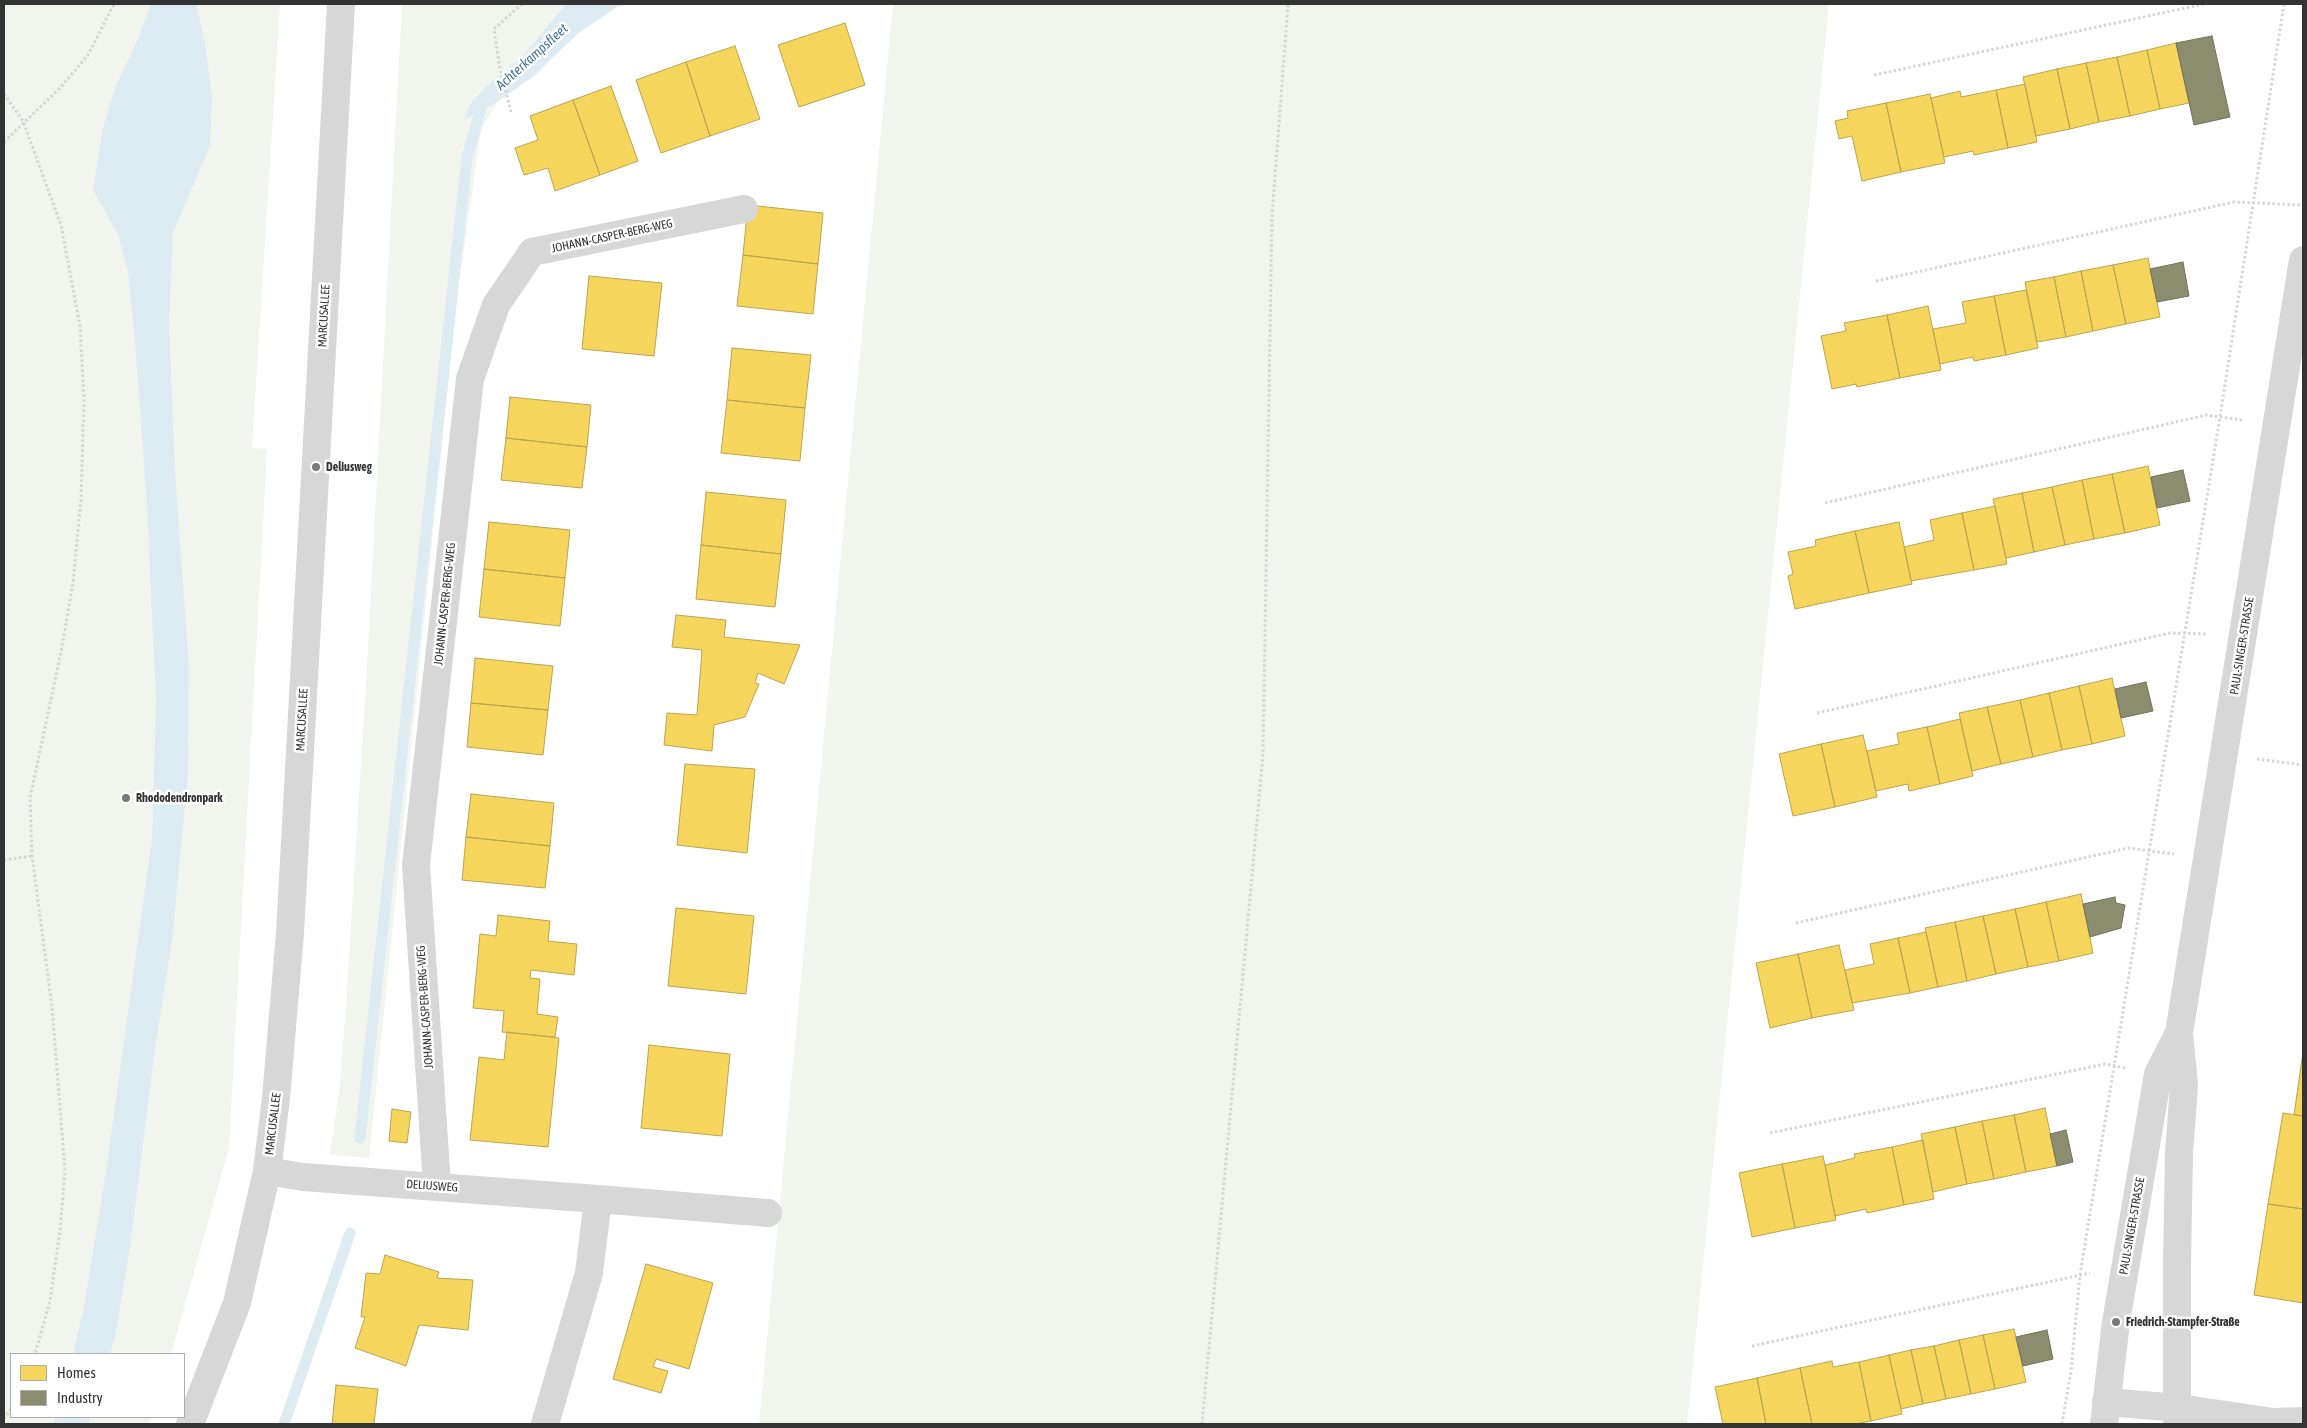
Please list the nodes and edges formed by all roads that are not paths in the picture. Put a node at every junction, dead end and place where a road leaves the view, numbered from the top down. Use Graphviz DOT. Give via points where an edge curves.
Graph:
graph roads {
  1 [pos="341,4"];
  2 [pos="744,209"];
  3 [pos="2303,260"];
  4 [pos="2179,1033"];
  5 [pos="266,1171"];
  6 [pos="437,1186"];
  7 [pos="598,1198"];
  8 [pos="768,1213"];
  9 [pos="2105,1413"];
  10 [pos="2178,1416"];
  11 [pos="2303,1421"];
  12 [pos="190,1424"];
  13 [pos="545,1424"];
  1 -- 5 [label="street, MARCUSALLEE" via="290,933 283,1030"];
  2 -- 6 [label="street, JOHANN-CASPER-BERG-WEG" via="532,252 496,305 470,379 416,865"];
  3 -- 4 [label="street, PAUL-SINGER-STRASSE"];
  4 -- 9 [label="street, PAUL-SINGER-STRASSE" via="2158,1074 2125,1266"];
  4 -- 10 [label="street, PAUL-SINGER-STRASSE" via="2184,1085 2177,1264"];
  5 -- 6 [label="street, DELIUSWEG" via="303,1177"];
  5 -- 12 [label="street, MARCUSALLEE" via="237,1303"];
  6 -- 7 [label="street, DELIUSWEG"];
  7 -- 8 [label="street, DELIUSWEG"];
  7 -- 13 [label="street" via="589,1273"];
  9 -- 10 [label="street"];
  10 -- 11 [label="street"];
}
